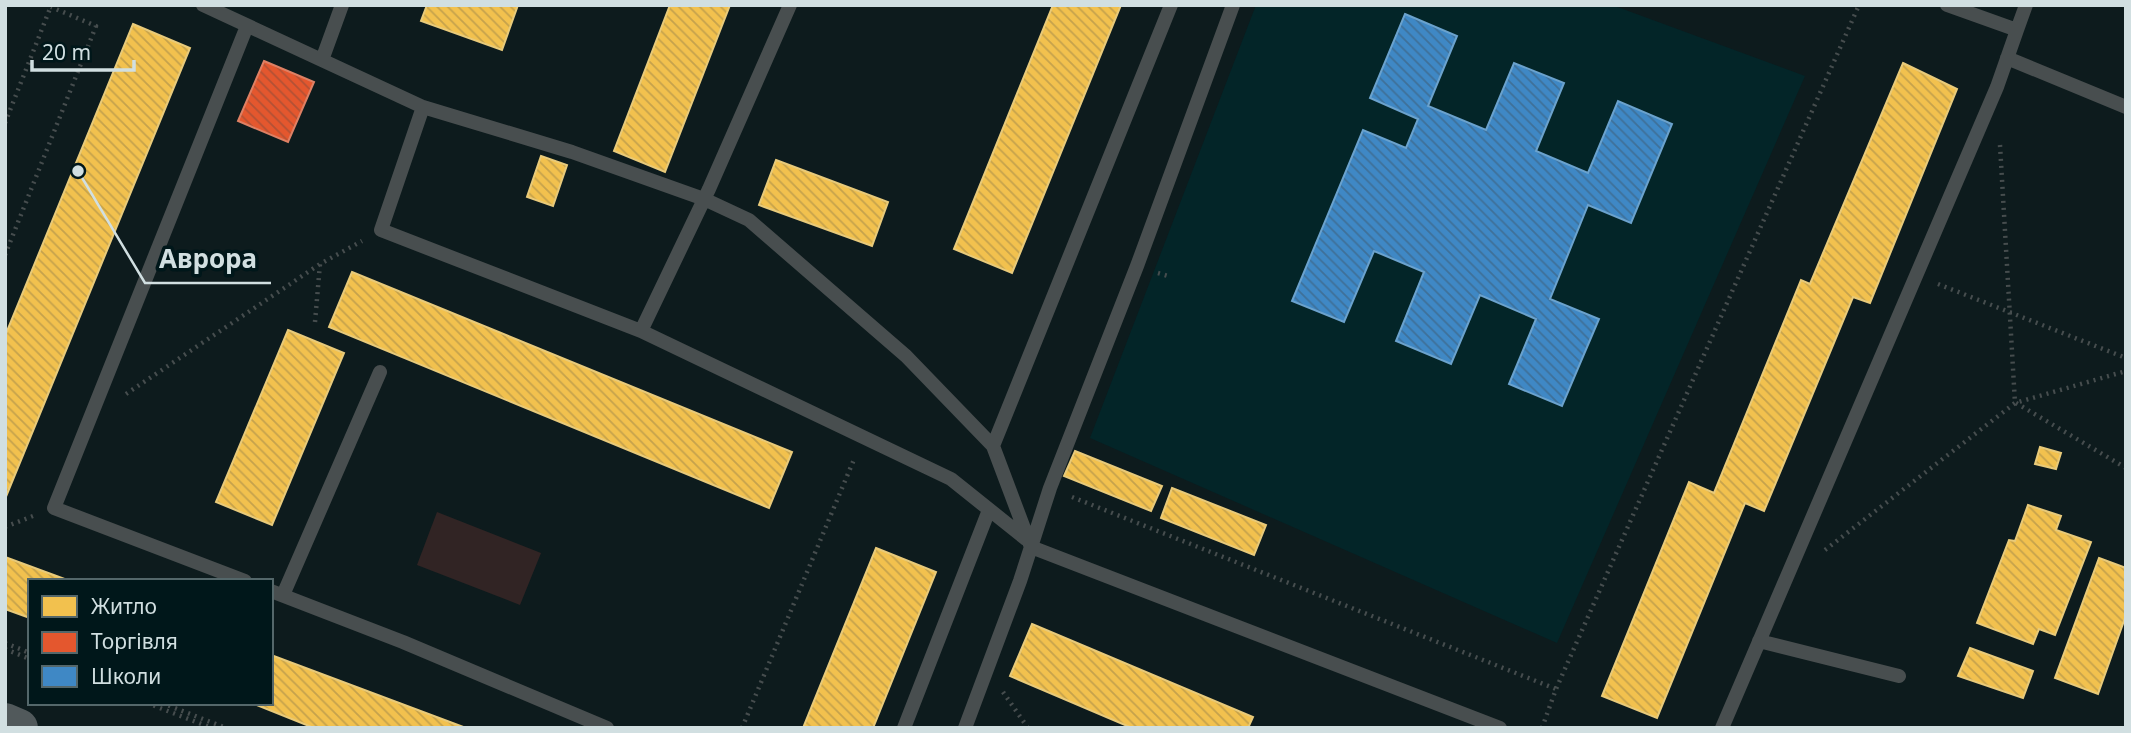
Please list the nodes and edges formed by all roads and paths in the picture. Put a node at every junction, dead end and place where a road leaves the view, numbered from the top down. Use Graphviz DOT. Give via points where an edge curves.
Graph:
graph roads {
  1 [pos="203,5"];
  2 [pos="342,5"];
  3 [pos="790,5"];
  4 [pos="1171,5"];
  5 [pos="1233,5"];
  6 [pos="1858,5"];
  7 [pos="1947,5"];
  8 [pos="2025,5"];
  9 [pos="51,6"];
  10 [pos="247,26"];
  11 [pos="2017,30"];
  12 [pos="2007,58"];
  13 [pos="322,60"];
  14 [pos="423,107"];
  15 [pos="2126,107"];
  16 [pos="5,123"];
  17 [pos="2000,142"];
  18 [pos="704,199"];
  19 [pos="381,230"];
  20 [pos="5,254"];
  21 [pos="320,264"];
  22 [pos="1917,275"];
  23 [pos="316,322"];
  24 [pos="640,331"];
  25 [pos="2126,358"];
  26 [pos="2126,371"];
  27 [pos="380,372"];
  28 [pos="2015,402"];
  29 [pos="90,418"];
  30 [pos="864,437"];
  31 [pos="993,446"];
  32 [pos="2126,468"];
  33 [pos="1050,488"];
  34 [pos="989,510"];
  35 [pos="1029,544"];
  36 [pos="240,579"];
  37 [pos="1785,581"];
  38 [pos="277,593"];
  39 [pos="1759,641"];
  40 [pos="5,643"];
  41 [pos="5,649"];
  42 [pos="28,652"];
  43 [pos="28,658"];
  44 [pos="987,668"];
  45 [pos="1899,676"];
  46 [pos="1556,689"];
  47 [pos="152,705"];
  48 [pos="167,705"];
  49 [pos="1464,721"];
  50 [pos="5,722"];
  51 [pos="19,728"];
  52 [pos="212,728"];
  53 [pos="226,728"];
  54 [pos="607,728"];
  55 [pos="742,728"];
  56 [pos="904,728"];
  57 [pos="965,728"];
  58 [pos="1027,728"];
  59 [pos="1500,728"];
  60 [pos="1542,728"];
  61 [pos="1722,728"];
  1 -- 10 [label="lane"];
  2 -- 13 [label="lane"];
  3 -- 18 [label="lane"];
  4 -- 31 [label="lane"];
  5 -- 33 [label="lane"];
  6 -- 46 [label="path"];
  7 -- 11 [label="lane"];
  8 -- 11 [label="lane"];
  9 -- 16 [label="path"];
  9 -- 20 [label="path" via="96,26"];
  10 -- 13 [label="lane"];
  10 -- 29 [label="lane"];
  11 -- 12 [label="lane"];
  12 -- 15 [label="lane"];
  12 -- 22 [label="lane"];
  13 -- 14 [label="lane"];
  14 -- 18 [label="lane" via="572,152"];
  14 -- 19 [label="lane"];
  17 -- 28 [label="path"];
  18 -- 24 [label="lane"];
  18 -- 31 [label="lane" via="749,220 906,356"];
  19 -- 21 [label="path"];
  19 -- 24 [label="lane"];
  21 -- 23 [label="path"];
  21 -- 29 [label="path"];
  22 -- 25 [label="path"];
  22 -- 37 [label="lane"];
  24 -- 30 [label="lane"];
  26 -- 28 [label="path"];
  27 -- 38 [label="lane"];
  28 -- 32 [label="path"];
  28 -- 37 [label="path"];
  29 -- 36 [label="lane" via="54,508"];
  30 -- 34 [label="lane" via="951,479"];
  30 -- 55 [label="path"];
  31 -- 35 [label="lane"];
  33 -- 35 [label="lane"];
  33 -- 46 [label="path"];
  34 -- 35 [label="lane"];
  34 -- 56 [label="lane"];
  35 -- 44 [label="lane"];
  35 -- 49 [label="lane"];
  37 -- 39 [label="lane"];
  38 -- 54 [label="lane"];
  39 -- 45 [label="lane"];
  39 -- 61 [label="lane"];
  40 -- 42 [label="path"];
  41 -- 43 [label="path"];
  44 -- 57 [label="lane"];
  44 -- 58 [label="path"];
  46 -- 60 [label="path"];
  47 -- 52 [label="path"];
  48 -- 53 [label="path"];
  49 -- 59 [label="lane"];
  50 -- 51 [label="street"];
}
